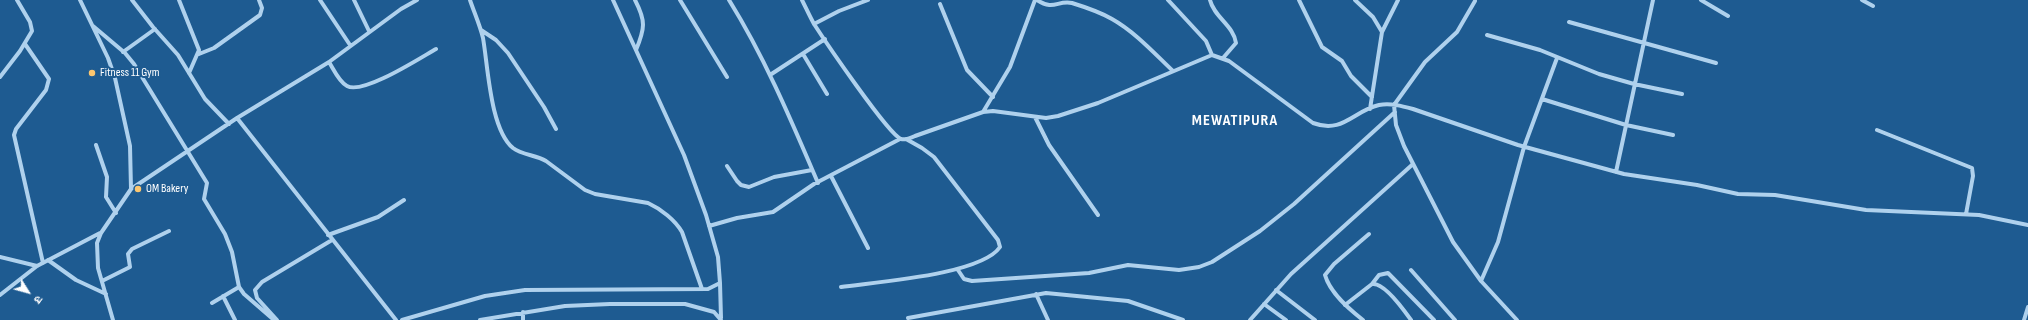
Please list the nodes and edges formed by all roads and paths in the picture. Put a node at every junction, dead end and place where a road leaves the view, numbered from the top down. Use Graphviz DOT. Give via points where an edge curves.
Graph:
graph roads {
  1 [pos="17,0"];
  2 [pos="80,0"];
  3 [pos="132,0"];
  4 [pos="179,0"];
  5 [pos="259,0"];
  6 [pos="320,0"];
  7 [pos="354,0"];
  8 [pos="418,0"];
  9 [pos="470,0"];
  10 [pos="613,0"];
  11 [pos="635,0"];
  12 [pos="680,0"];
  13 [pos="729,0"];
  14 [pos="802,0"];
  15 [pos="868,0"];
  16 [pos="1036,0"];
  17 [pos="1168,0"];
  18 [pos="1210,0"];
  19 [pos="1299,0"];
  20 [pos="1355,0"];
  21 [pos="1398,0"];
  22 [pos="1653,0"];
  23 [pos="1701,0"];
  24 [pos="1862,0"];
  25 [pos="1475,1"];
  26 [pos="940,4"];
  27 [pos="1872,6"];
  28 [pos="1728,16"];
  29 [pos="1569,22"];
  30 [pos="814,24"];
  31 [pos="93,26"];
  32 [pos="155,29"];
  33 [pos="480,30"];
  34 [pos="369,31"];
  35 [pos="1382,32"];
  36 [pos="1487,35"];
  37 [pos="825,39"];
  38 [pos="25,44"];
  39 [pos="1643,44"];
  40 [pos="350,45"];
  41 [pos="436,49"];
  42 [pos="636,50"];
  43 [pos="123,52"];
  44 [pos="199,54"];
  45 [pos="803,54"];
  46 [pos="1212,55"];
  47 [pos="1223,58"];
  48 [pos="1557,58"];
  49 [pos="329,62"];
  50 [pos="1716,63"];
  51 [pos="1173,70"];
  52 [pos="189,73"];
  53 [pos="770,75"];
  54 [pos="0,77"];
  55 [pos="727,77"];
  56 [pos="1634,84"];
  57 [pos="827,94"];
  58 [pos="1682,94"];
  59 [pos="993,97"];
  60 [pos="1372,97"];
  61 [pos="1542,99"];
  62 [pos="1394,105"];
  63 [pos="1370,109"];
  64 [pos="982,112"];
  65 [pos="1395,112"];
  66 [pos="1035,117"];
  67 [pos="238,118"];
  68 [pos="228,124"];
  69 [pos="1626,125"];
  70 [pos="556,129"];
  71 [pos="1877,130"];
  72 [pos="1673,135"];
  73 [pos="903,139"];
  74 [pos="96,144"];
  75 [pos="1524,147"];
  76 [pos="189,151"];
  77 [pos="1413,164"];
  78 [pos="727,166"];
  79 [pos="812,170"];
  80 [pos="1616,172"];
  81 [pos="831,176"];
  82 [pos="818,182"];
  83 [pos="131,189"];
  84 [pos="404,200"];
  85 [pos="116,213"];
  86 [pos="1966,214"];
  87 [pos="1098,215"];
  88 [pos="2028,225"];
  89 [pos="709,226"];
  90 [pos="169,231"];
  91 [pos="101,233"];
  92 [pos="1369,234"];
  93 [pos="328,235"];
  94 [pos="332,240"];
  95 [pos="868,248"];
  96 [pos="0,258"];
  97 [pos="48,260"];
  98 [pos="43,263"];
  99 [pos="37,266"];
  100 [pos="958,270"];
  101 [pos="1410,270"];
  102 [pos="102,281"];
  103 [pos="1481,282"];
  104 [pos="720,283"];
  105 [pos="1372,284"];
  106 [pos="239,287"];
  107 [pos="841,288"];
  108 [pos="702,289"];
  109 [pos="1276,290"];
  110 [pos="106,294"];
  111 [pos="1036,294"];
  112 [pos="0,295"];
  113 [pos="223,296"];
  114 [pos="212,303"];
  115 [pos="1264,304"];
  116 [pos="1345,305"];
  117 [pos="2028,308"];
  118 [pos="523,312"];
  119 [pos="908,318"];
  120 [pos="721,319"];
  121 [pos="113,320"];
  122 [pos="235,320"];
  123 [pos="274,320"];
  124 [pos="277,320"];
  125 [pos="396,320"];
  126 [pos="402,320"];
  127 [pos="480,320"];
  128 [pos="523,320"];
  129 [pos="1048,320"];
  130 [pos="1183,320"];
  131 [pos="1250,320"];
  132 [pos="1286,320"];
  133 [pos="1315,320"];
  134 [pos="1362,320"];
  135 [pos="1411,320"];
  136 [pos="1434,320"];
  137 [pos="1455,320"];
  138 [pos="1517,320"];
  139 [pos="2024,320"];
  1 -- 38 [label="street" via="32,27"];
  2 -- 31 [label="street"];
  3 -- 32 [label="street"];
  4 -- 44 [label="street" via="199,45"];
  5 -- 44 [label="street" via="262,8 260,15 214,48"];
  6 -- 40 [label="street"];
  7 -- 34 [label="street"];
  8 -- 34 [label="street"];
  9 -- 33 [label="street"];
  10 -- 42 [label="street"];
  11 -- 42 [label="street" via="644,20"];
  12 -- 55 [label="street"];
  13 -- 53 [label="street" via="750,34"];
  14 -- 30 [label="street"];
  15 -- 30 [label="street"];
  16 -- 51 [label="street" via="1050,6 1062,2 1071,3 1112,19"];
  16 -- 59 [label="street" via="1010,67"];
  17 -- 46 [label="street" via="1199,32"];
  18 -- 47 [label="street" via="1216,14 1235,36 1236,42"];
  19 -- 60 [label="street" via="1322,47 1342,61 1351,76"];
  20 -- 35 [label="street" via="1373,17"];
  21 -- 35 [label="street"];
  22 -- 39 [label="street"];
  23 -- 28 [label="street"];
  24 -- 27 [label="street"];
  25 -- 62 [label="street" via="1457,32 1425,62"];
  26 -- 59 [label="street" via="967,70"];
  29 -- 39 [label="street"];
  30 -- 37 [label="street"];
  31 -- 43 [label="street"];
  31 -- 83 [label="street" via="108,58 118,91 130,146"];
  32 -- 43 [label="street"];
  32 -- 52 [label="street" via="178,55"];
  33 -- 70 [label="street" via="496,40 508,53"];
  33 -- 108 [label="street" via="496,114 508,143 516,150 540,157 585,190 601,196 648,203 659,209 682,232"];
  34 -- 40 [label="street"];
  35 -- 60 [label="street"];
  36 -- 48 [label="street" via="1540,50"];
  37 -- 45 [label="street"];
  37 -- 73 [label="street" via="892,132"];
  38 -- 54 [label="street"];
  38 -- 98 [label="street" via="49,79 46,90 14,135"];
  39 -- 50 [label="street"];
  39 -- 56 [label="street"];
  40 -- 49 [label="street"];
  41 -- 49 [label="street" via="378,81 354,89 343,83"];
  42 -- 89 [label="street" via="684,155"];
  43 -- 76 [label="street" via="134,64"];
  44 -- 52 [label="street"];
  45 -- 53 [label="street"];
  45 -- 57 [label="street"];
  46 -- 47 [label="street"];
  46 -- 51 [label="street"];
  47 -- 63 [label="street" via="1318,125 1336,126"];
  48 -- 56 [label="street"];
  48 -- 61 [label="street"];
  49 -- 67 [label="street"];
  51 -- 66 [label="street" via="1098,103 1058,116"];
  52 -- 68 [label="street" via="205,99"];
  53 -- 79 [label="street"];
  56 -- 58 [label="street"];
  56 -- 69 [label="street"];
  59 -- 64 [label="street"];
  60 -- 63 [label="street"];
  61 -- 69 [label="street"];
  61 -- 75 [label="street"];
  62 -- 63 [label="street"];
  62 -- 65 [label="street"];
  62 -- 75 [label="street" via="1420,111"];
  64 -- 66 [label="street"];
  64 -- 73 [label="street"];
  65 -- 77 [label="street" via="1399,135"];
  65 -- 100 [label="street" via="1288,209 1218,258 1199,267 1179,270 1128,265 1088,273 972,281 964,279"];
  66 -- 87 [label="street" via="1049,145"];
  67 -- 68 [label="street"];
  67 -- 93 [label="street"];
  68 -- 76 [label="street"];
  69 -- 72 [label="street"];
  69 -- 80 [label="street"];
  71 -- 86 [label="street" via="1972,168 1973,176"];
  73 -- 81 [label="street"];
  73 -- 100 [label="street" via="934,157 1000,243 998,250"];
  74 -- 85 [label="street" via="107,177 106,197"];
  75 -- 80 [label="street"];
  75 -- 103 [label="street" via="1498,242"];
  76 -- 83 [label="street"];
  76 -- 106 [label="street" via="207,183 204,199 226,234"];
  77 -- 103 [label="street" via="1453,242"];
  77 -- 109 [label="street"];
  78 -- 79 [label="street" via="737,181 749,187 774,177"];
  79 -- 82 [label="street"];
  80 -- 86 [label="street" via="1738,194 1775,195 1866,210"];
  81 -- 82 [label="street"];
  81 -- 95 [label="street"];
  82 -- 89 [label="street" via="773,212"];
  83 -- 85 [label="street"];
  84 -- 93 [label="street" via="378,217"];
  85 -- 91 [label="street"];
  86 -- 88 [label="street" via="1994,216"];
  89 -- 104 [label="street" via="718,256"];
  90 -- 102 [label="street" via="132,249 128,254 130,268"];
  91 -- 97 [label="street"];
  91 -- 102 [label="street" via="96,251"];
  92 -- 116 [label="street" via="1325,275"];
  93 -- 94 [label="street"];
  94 -- 124 [label="street" via="262,282 255,290 257,298"];
  94 -- 125 [label="street"];
  96 -- 99 [label="street"];
  97 -- 98 [label="street"];
  97 -- 110 [label="street" via="76,280"];
  98 -- 99 [label="street"];
  99 -- 112 [label="street"];
  100 -- 107 [label="street"];
  101 -- 137 [label="street"];
  102 -- 110 [label="street"];
  103 -- 138 [label="street"];
  104 -- 108 [label="street" via="712,288"];
  104 -- 120 [label="street"];
  105 -- 116 [label="street"];
  105 -- 135 [label="street" via="1376,283 1384,289"];
  105 -- 136 [label="street" via="1379,275 1388,273"];
  106 -- 113 [label="street"];
  106 -- 123 [label="street"];
  108 -- 126 [label="street" via="525,290 485,296"];
  109 -- 115 [label="street"];
  109 -- 133 [label="street"];
  110 -- 121 [label="street"];
  111 -- 119 [label="street"];
  111 -- 129 [label="street"];
  111 -- 130 [label="street" via="1046,292 1128,301"];
  113 -- 114 [label="street"];
  113 -- 122 [label="street"];
  115 -- 131 [label="street"];
  115 -- 132 [label="street"];
  116 -- 134 [label="street"];
  117 -- 139 [label="street"];
  118 -- 120 [label="street" via="564,306 685,304 709,310"];
  118 -- 127 [label="street"];
  118 -- 128 [label="street"];
}
